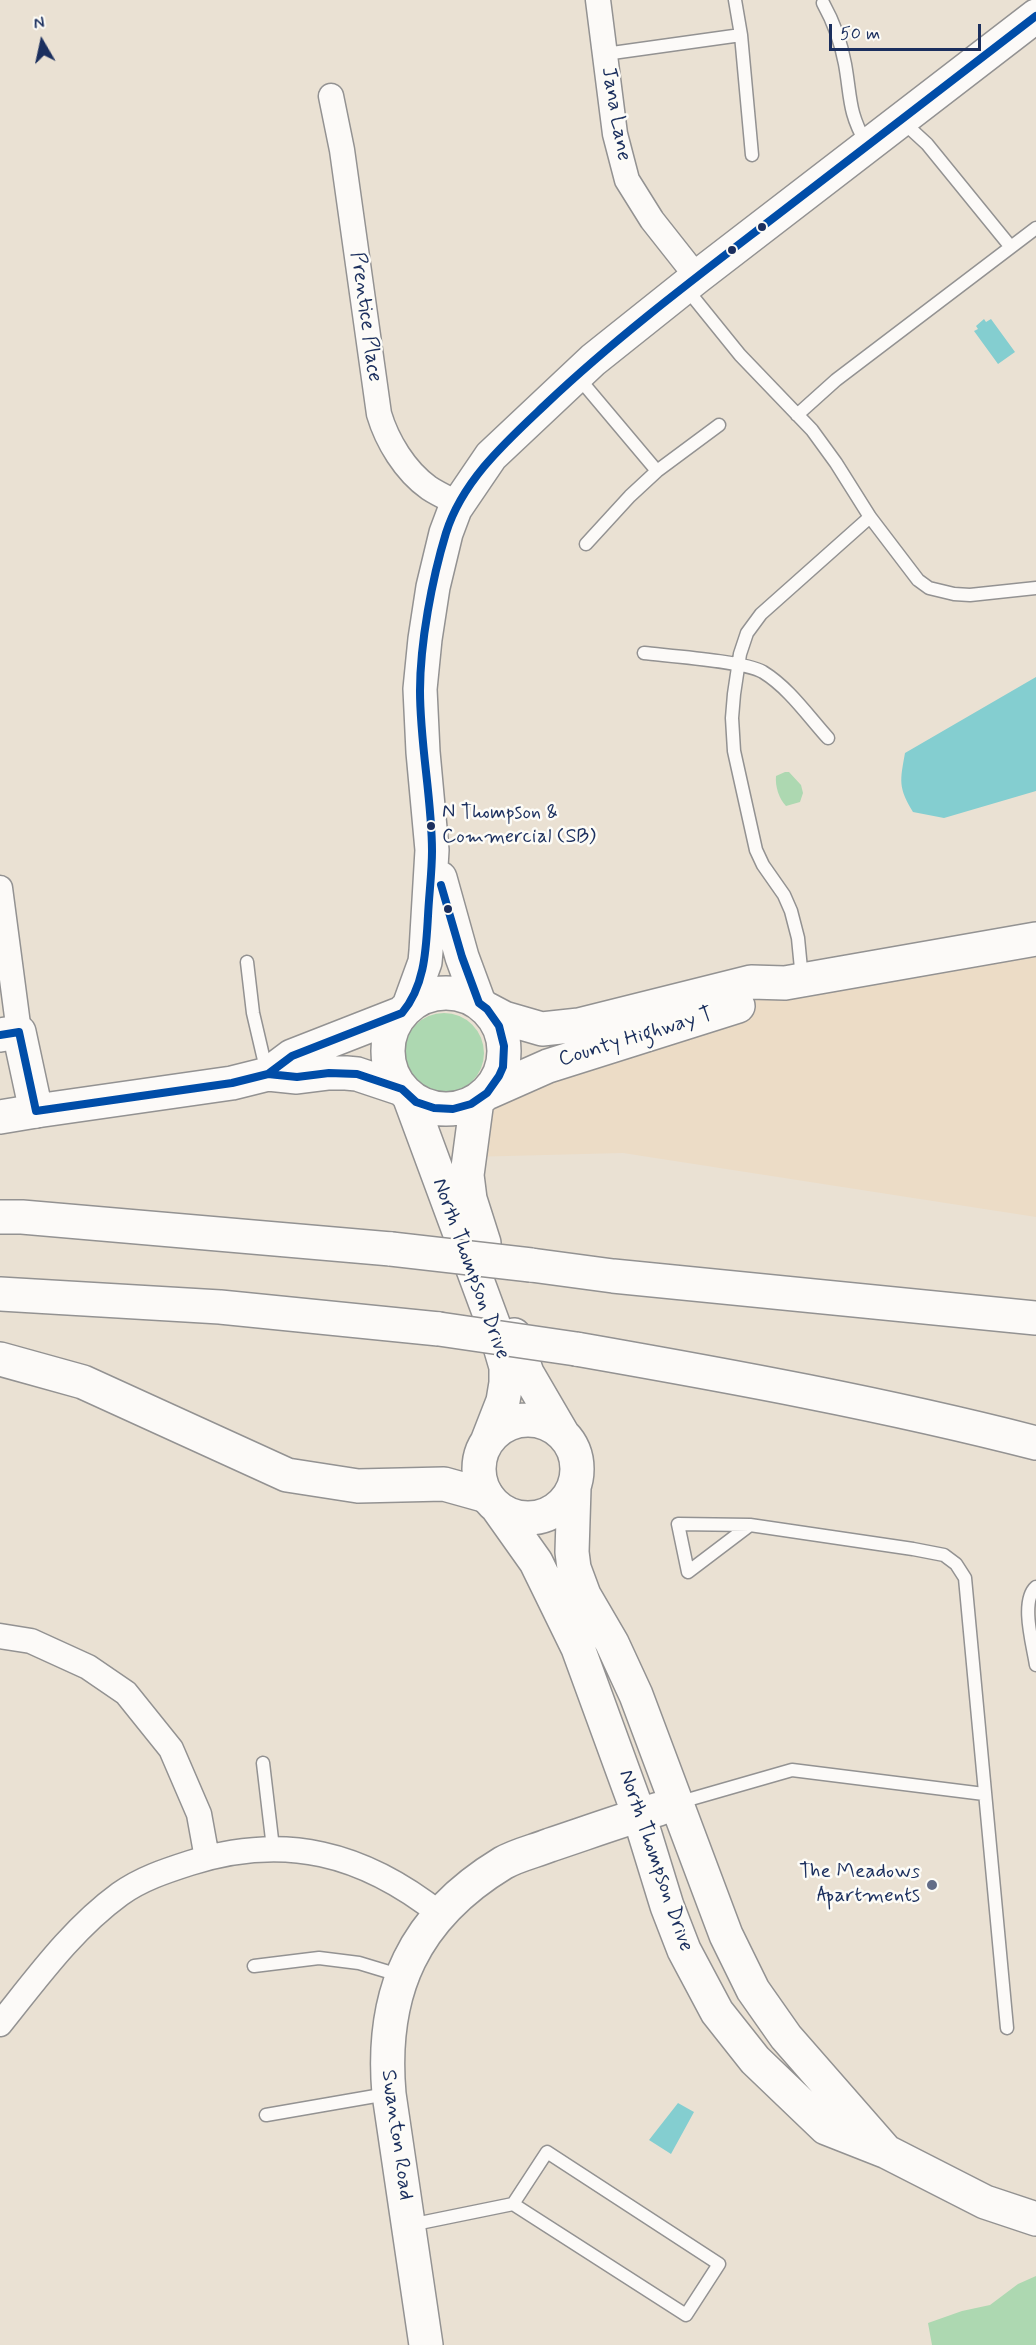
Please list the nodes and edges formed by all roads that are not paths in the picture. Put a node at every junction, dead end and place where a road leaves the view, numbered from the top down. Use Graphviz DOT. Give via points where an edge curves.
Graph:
graph roads {
  1 [pos="597,0"];
  2 [pos="735,0"];
  3 [pos="823,3"];
  4 [pos="1036,16"];
  5 [pos="741,35"];
  6 [pos="605,54"];
  7 [pos="331,96"];
  8 [pos="902,121"];
  9 [pos="868,147"];
  10 [pos="752,155"];
  11 [pos="1036,228"];
  12 [pos="1010,246"];
  13 [pos="690,282"];
  14 [pos="576,375"];
  15 [pos="797,415"];
  16 [pos="719,425"];
  17 [pos="657,471"];
  18 [pos="459,504"];
  19 [pos="870,517"];
  20 [pos="586,544"];
  21 [pos="1036,588"];
  22 [pos="644,652"];
  23 [pos="738,665"];
  24 [pos="828,738"];
  25 [pos="432,850"];
  26 [pos="0,888"];
  27 [pos="1036,939"];
  28 [pos="247,963"];
  29 [pos="794,982"];
  30 [pos="483,1006"];
  31 [pos="405,1010"];
  32 [pos="9,1033"];
  33 [pos="268,1074"];
  34 [pos="405,1093"];
  35 [pos="482,1097"];
  36 [pos="36,1111"];
  37 [pos="0,1117"];
  38 [pos="0,1216"];
  39 [pos="0,1294"];
  40 [pos="1036,1318"];
  41 [pos="0,1359"];
  42 [pos="562,1432"];
  43 [pos="487,1442"];
  44 [pos="1036,1443"];
  45 [pos="574,1488"];
  46 [pos="492,1502"];
  47 [pos="750,1525"];
  48 [pos="1036,1587"];
  49 [pos="0,1635"];
  50 [pos="1036,1665"];
  51 [pos="263,1762"];
  52 [pos="984,1794"];
  53 [pos="677,1803"];
  54 [pos="639,1815"];
  55 [pos="273,1848"];
  56 [pos="207,1858"];
  57 [pos="440,1914"];
  58 [pos="254,1966"];
  59 [pos="403,1976"];
  60 [pos="2,2017"];
  61 [pos="1007,2028"];
  62 [pos="389,2094"];
  63 [pos="266,2115"];
  64 [pos="887,2152"];
  65 [pos="513,2204"];
  66 [pos="1036,2219"];
  67 [pos="408,2225"];
  68 [pos="426,2345"];
  1 -- 6 [label="street, Jana Lane"];
  2 -- 5 [label="lane"];
  3 -- 9 [label="lane" via="833,21 845,62 853,118"];
  4 -- 8 [label="main road"];
  5 -- 6 [label="lane"];
  5 -- 10 [label="lane"];
  6 -- 13 [label="street, Jana Lane" via="615,134 627,180"];
  7 -- 18 [label="street, Prentice Place" via="384,431 417,478"];
  8 -- 9 [label="main road"];
  8 -- 12 [label="lane" via="927,144"];
  9 -- 13 [label="main road"];
  11 -- 12 [label="lane"];
  12 -- 15 [label="lane" via="836,380"];
  13 -- 14 [label="main road"];
  13 -- 15 [label="lane" via="740,355"];
  14 -- 17 [label="lane"];
  14 -- 18 [label="main road" via="491,456"];
  15 -- 19 [label="lane" via="836,463"];
  16 -- 17 [label="lane"];
  17 -- 20 [label="lane"];
  18 -- 25 [label="main road" via="446,533 433,587 420,689"];
  19 -- 21 [label="lane" via="918,580 929,588 970,595"];
  19 -- 23 [label="lane" via="761,614 747,633"];
  22 -- 23 [label="lane"];
  23 -- 24 [label="lane" via="762,671"];
  23 -- 29 [label="lane" via="732,718 734,751 756,850 791,911 798,938"];
  25 -- 30 [label="main road" via="462,957"];
  25 -- 31 [label="main road" via="425,962"];
  26 -- 32 [label="street"];
  27 -- 29 [label="main road, County Highway T"];
  28 -- 33 [label="lane" via="253,1013"];
  29 -- 30 [label="main road, County Highway T" via="751,982 579,1024 542,1029 504,1018"];
  29 -- 35 [label="main road, County Highway T" via="756,1000 548,1066"];
  30 -- 31 [label="main road" via="449,993 428,996"];
  30 -- 35 [label="main road" via="499,1026 504,1046 503,1067"];
  31 -- 33 [label="main road" via="292,1056"];
  31 -- 34 [label="main road" via="389,1038 388,1052 389,1065"];
  32 -- 36 [label="main road"];
  33 -- 34 [label="main road" via="357,1074"];
  33 -- 36 [label="main road" via="232,1083"];
  34 -- 35 [label="main road" via="425,1106 444,1110 463,1107"];
  34 -- 43 [label="main road, North Thompson Drive" via="506,1367 503,1401"];
  35 -- 42 [label="main road, North Thompson Drive" via="468,1166 470,1199 527,1373"];
  36 -- 37 [label="main road"];
  38 -- 40 [label="main road, bridge" via="391,1249 613,1276"];
  39 -- 44 [label="main road, bridge" via="220,1307 440,1329 806,1391"];
  41 -- 46 [label="main road" via="83,1382 287,1475 358,1486 444,1484"];
  42 -- 43 [label="main road" via="531,1420 514,1422"];
  42 -- 45 [label="main road" via="577,1459"];
  43 -- 46 [label="main road" via="479,1469 481,1483"];
  45 -- 46 [label="main road" via="560,1506 540,1517 510,1515"];
  45 -- 53 [label="main road, North Thompson Drive" via="574,1568 636,1695"];
  46 -- 54 [label="main road, North Thompson Drive" via="536,1562 579,1648"];
  47 -- 47 [label="lane" via="741,1532 688,1572 678,1524"];
  47 -- 52 [label="lane" via="913,1549 944,1555 956,1564 965,1578"];
  48 -- 50 [label="lane" via="1027,1604"];
  49 -- 56 [label="street" via="31,1641 88,1667 126,1693 171,1749 199,1814"];
  51 -- 55 [label="lane"];
  52 -- 53 [label="lane" via="792,1770"];
  52 -- 61 [label="lane"];
  53 -- 54 [label="main road, Swanton Road"];
  53 -- 64 [label="main road, North Thompson Drive" via="726,1935 753,1990 786,2037"];
  54 -- 57 [label="main road, Swanton Road" via="505,1862 451,1901"];
  54 -- 64 [label="main road, North Thompson Drive" via="684,1950 717,2012 754,2060 826,2128"];
  55 -- 56 [label="street"];
  55 -- 57 [label="street" via="298,1849 382,1874"];
  56 -- 60 [label="street" via="163,1871 121,1893 56,1954"];
  57 -- 59 [label="main road, Swanton Road" via="422,1935"];
  58 -- 59 [label="lane" via="319,1958"];
  59 -- 62 [label="main road, Swanton Road" via="395,1993 386,2060"];
  62 -- 63 [label="lane"];
  62 -- 67 [label="main road, Swanton Road"];
  64 -- 66 [label="main road, North Thompson Drive" via="985,2202"];
  65 -- 65 [label="lane" via="547,2152 719,2264 686,2315"];
  65 -- 67 [label="lane"];
  67 -- 68 [label="main road, Swanton Road"];
}
